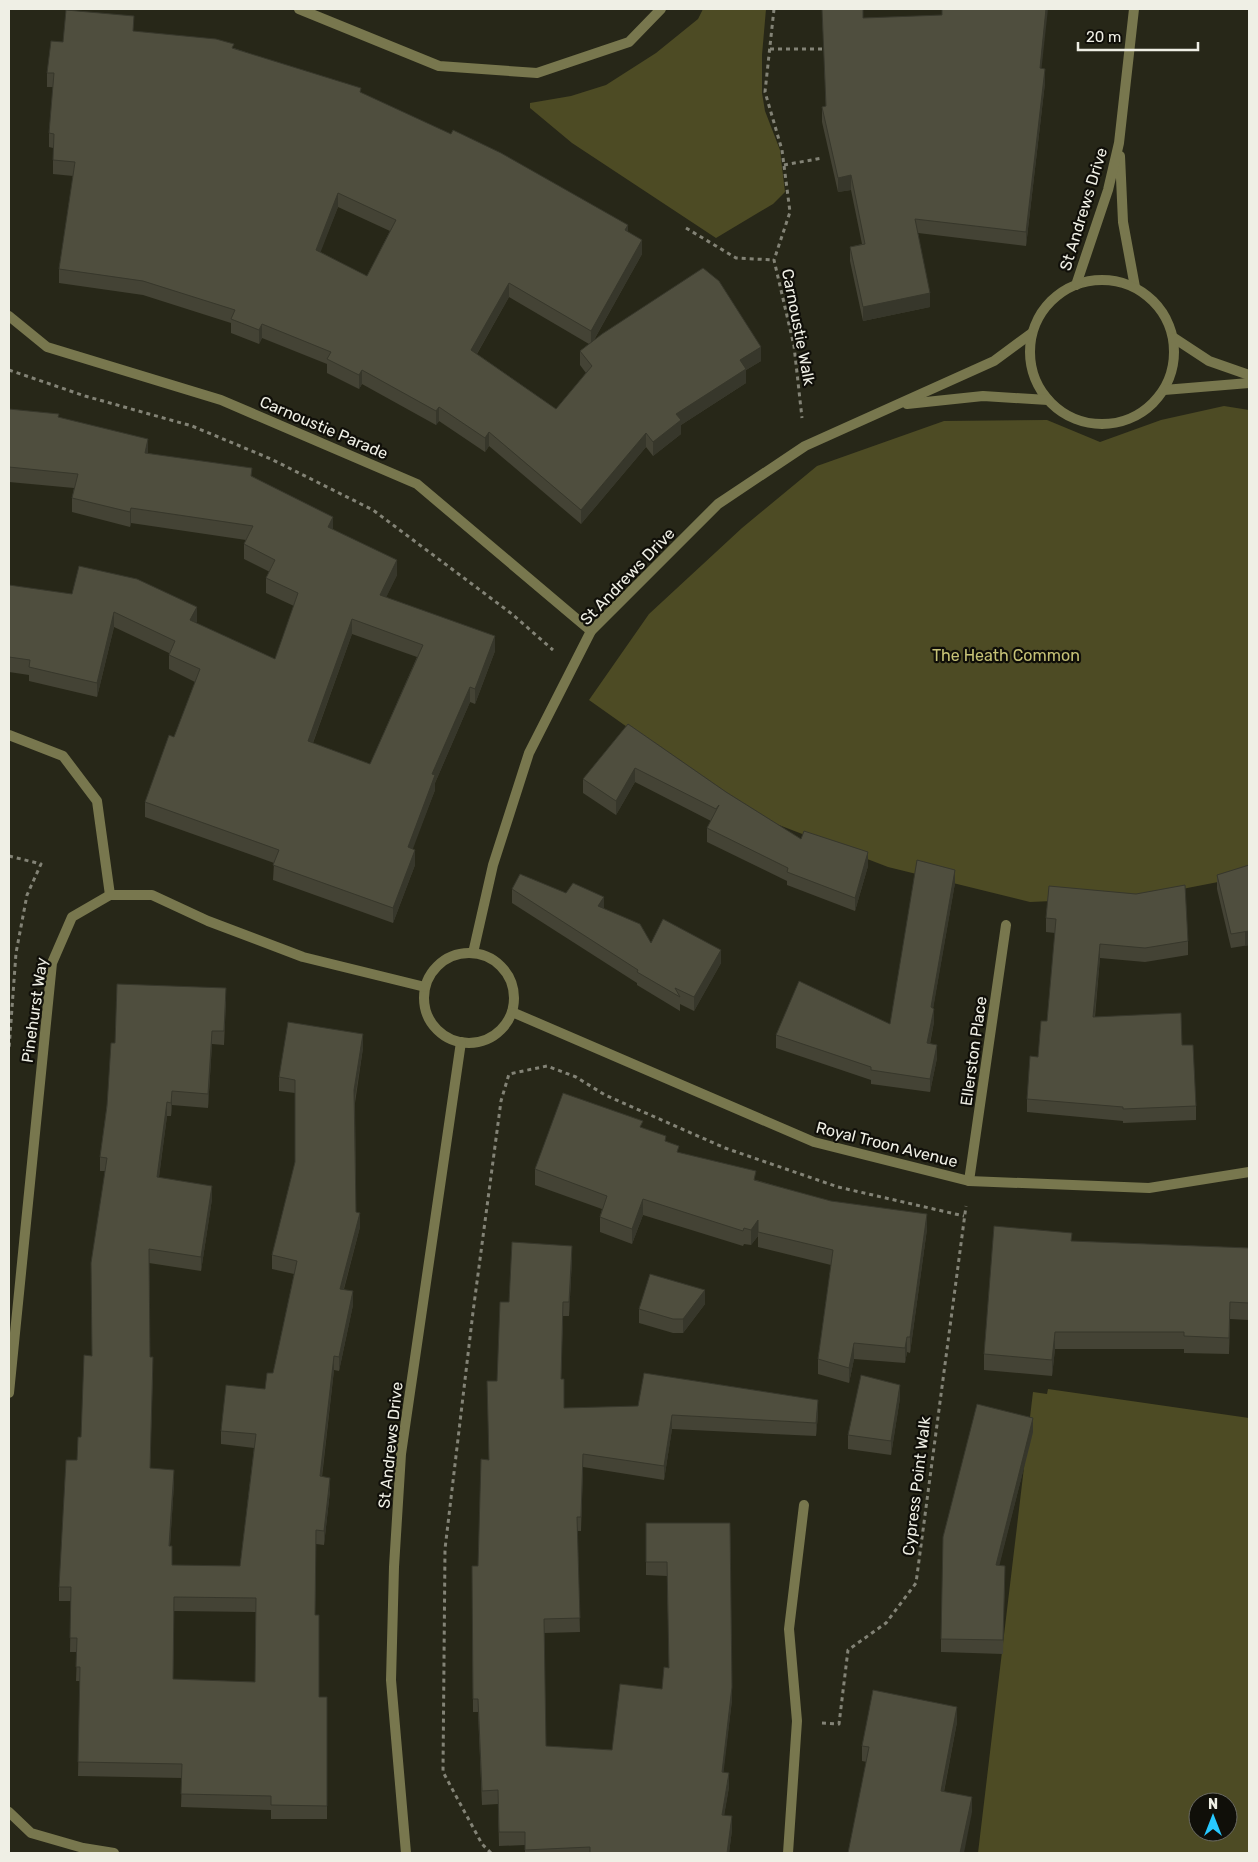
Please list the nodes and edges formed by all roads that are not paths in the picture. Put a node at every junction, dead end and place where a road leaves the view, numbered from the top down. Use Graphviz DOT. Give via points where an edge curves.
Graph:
graph roads {
  1 [pos="299,9"];
  2 [pos="661,9"];
  3 [pos="1134,9"];
  4 [pos="1119,143"];
  5 [pos="1076,285"];
  6 [pos="1135,287"];
  7 [pos="9,316"];
  8 [pos="1032,333"];
  9 [pos="1174,338"];
  10 [pos="1249,375"];
  11 [pos="1249,383"];
  12 [pos="1164,390"];
  13 [pos="1048,400"];
  14 [pos="896,406"];
  15 [pos="591,631"];
  16 [pos="9,734"];
  17 [pos="110,895"];
  18 [pos="1006,925"];
  19 [pos="473,953"];
  20 [pos="425,987"];
  21 [pos="512,1012"];
  22 [pos="461,1042"];
  23 [pos="1249,1172"];
  24 [pos="969,1180"];
  25 [pos="9,1393"];
  26 [pos="804,1505"];
  27 [pos="9,1812"];
  28 [pos="114,1853"];
  29 [pos="406,1853"];
  30 [pos="788,1853"];
  1 -- 2 [label="street" via="439,66 537,74 629,42"];
  3 -- 4 [label="street, St Andrews Drive"];
  4 -- 5 [label="street, St Andrews Drive" via="1108,190"];
  4 -- 6 [label="street, St Andrews Drive" via="1123,222"];
  5 -- 6 [label="street" via="1101,280"];
  5 -- 8 [label="street" via="1043,310"];
  6 -- 9 [label="street" via="1155,303"];
  7 -- 15 [label="street, Carnoustie Parade" via="47,347 221,400 417,484"];
  8 -- 13 [label="street" via="1030,354 1034,379"];
  8 -- 14 [label="street, St Andrews Drive" via="994,361"];
  9 -- 10 [label="street" via="1209,361"];
  9 -- 12 [label="street" via="1174,364"];
  11 -- 12 [label="street"];
  12 -- 13 [label="street" via="1147,409 1125,421 1110,424 1084,422 1062,412"];
  13 -- 14 [label="street, St Andrews Drive" via="983,396"];
  14 -- 15 [label="street, St Andrews Drive" via="806,446 718,504"];
  15 -- 19 [label="street, St Andrews Drive" via="529,753 493,864"];
  16 -- 17 [label="street" via="63,756 97,801"];
  17 -- 20 [label="street" via="152,895 208,921 304,957"];
  17 -- 25 [label="street, Pinehurst Way" via="72,917 52,963"];
  18 -- 24 [label="street, Ellerston Place"];
  19 -- 20 [label="street" via="456,954 442,961 431,973"];
  19 -- 21 [label="street" via="489,957 510,979 514,994"];
  20 -- 22 [label="street" via="426,1013 434,1026 446,1037"];
  21 -- 22 [label="street" via="504,1026 492,1036 478,1042"];
  21 -- 24 [label="street, Royal Troon Avenue" via="814,1142"];
  22 -- 29 [label="street, St Andrews Drive" via="401,1454 391,1680"];
  23 -- 24 [label="street, Royal Troon Avenue" via="1149,1188"];
  26 -- 30 [label="street" via="788,1629 797,1721"];
  27 -- 28 [label="street" via="31,1833"];
}
